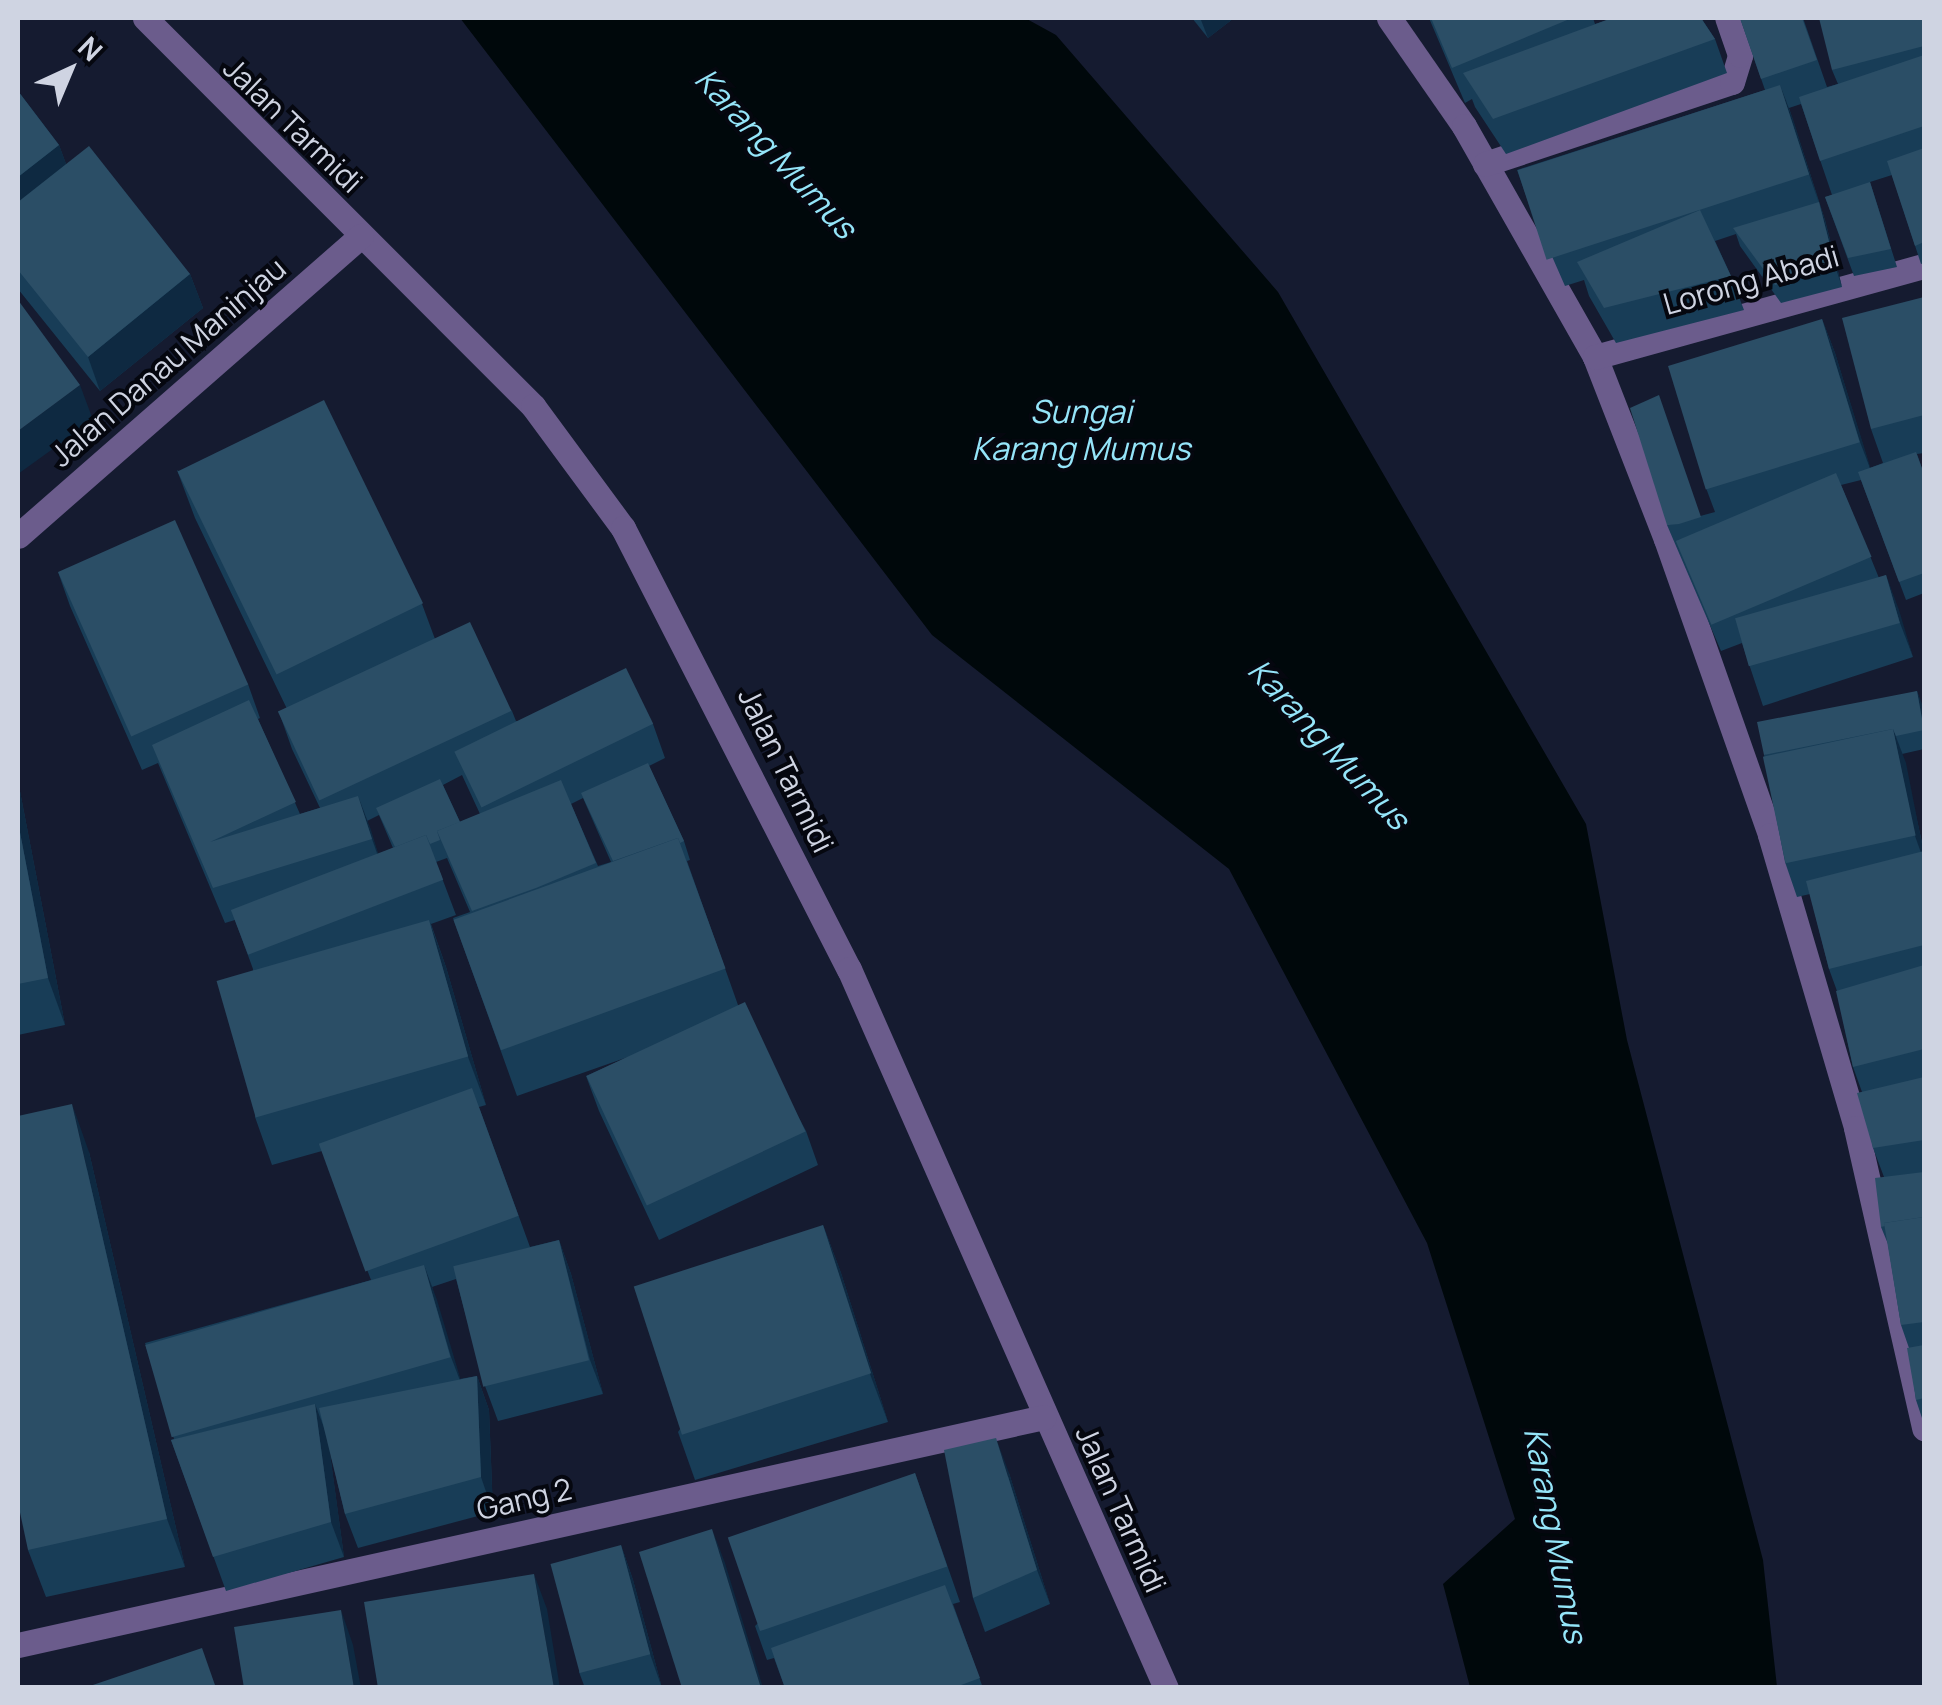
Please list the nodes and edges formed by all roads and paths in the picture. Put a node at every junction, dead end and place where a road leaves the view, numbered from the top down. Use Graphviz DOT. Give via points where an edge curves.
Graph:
graph roads {
  1 [pos="145,18"];
  2 [pos="1389,18"];
  3 [pos="1727,18"];
  4 [pos="1485,164"];
  5 [pos="361,236"];
  6 [pos="1924,266"];
  7 [pos="1594,357"];
  8 [pos="18,536"];
  9 [pos="1772,726"];
  10 [pos="1734,735"];
  11 [pos="1044,1417"];
  12 [pos="1924,1428"];
  13 [pos="18,1645"];
  14 [pos="1166,1688"];
  1 -- 5 [label="street, Jalan Tarmidi"];
  2 -- 4 [label="street"];
  3 -- 4 [label="street" via="1740,54 1732,82"];
  4 -- 7 [label="street"];
  5 -- 8 [label="street, Jalan Danau Maninjau"];
  5 -- 11 [label="street, Jalan Tarmidi" via="533,406 623,528 849,969"];
  6 -- 7 [label="street, Lorong Abadi"];
  7 -- 10 [label="street"];
  9 -- 10 [label="street"];
  10 -- 12 [label="street" via="1856,1128"];
  11 -- 13 [label="street, Gang 2"];
  11 -- 14 [label="street, Jalan Tarmidi"];
}
